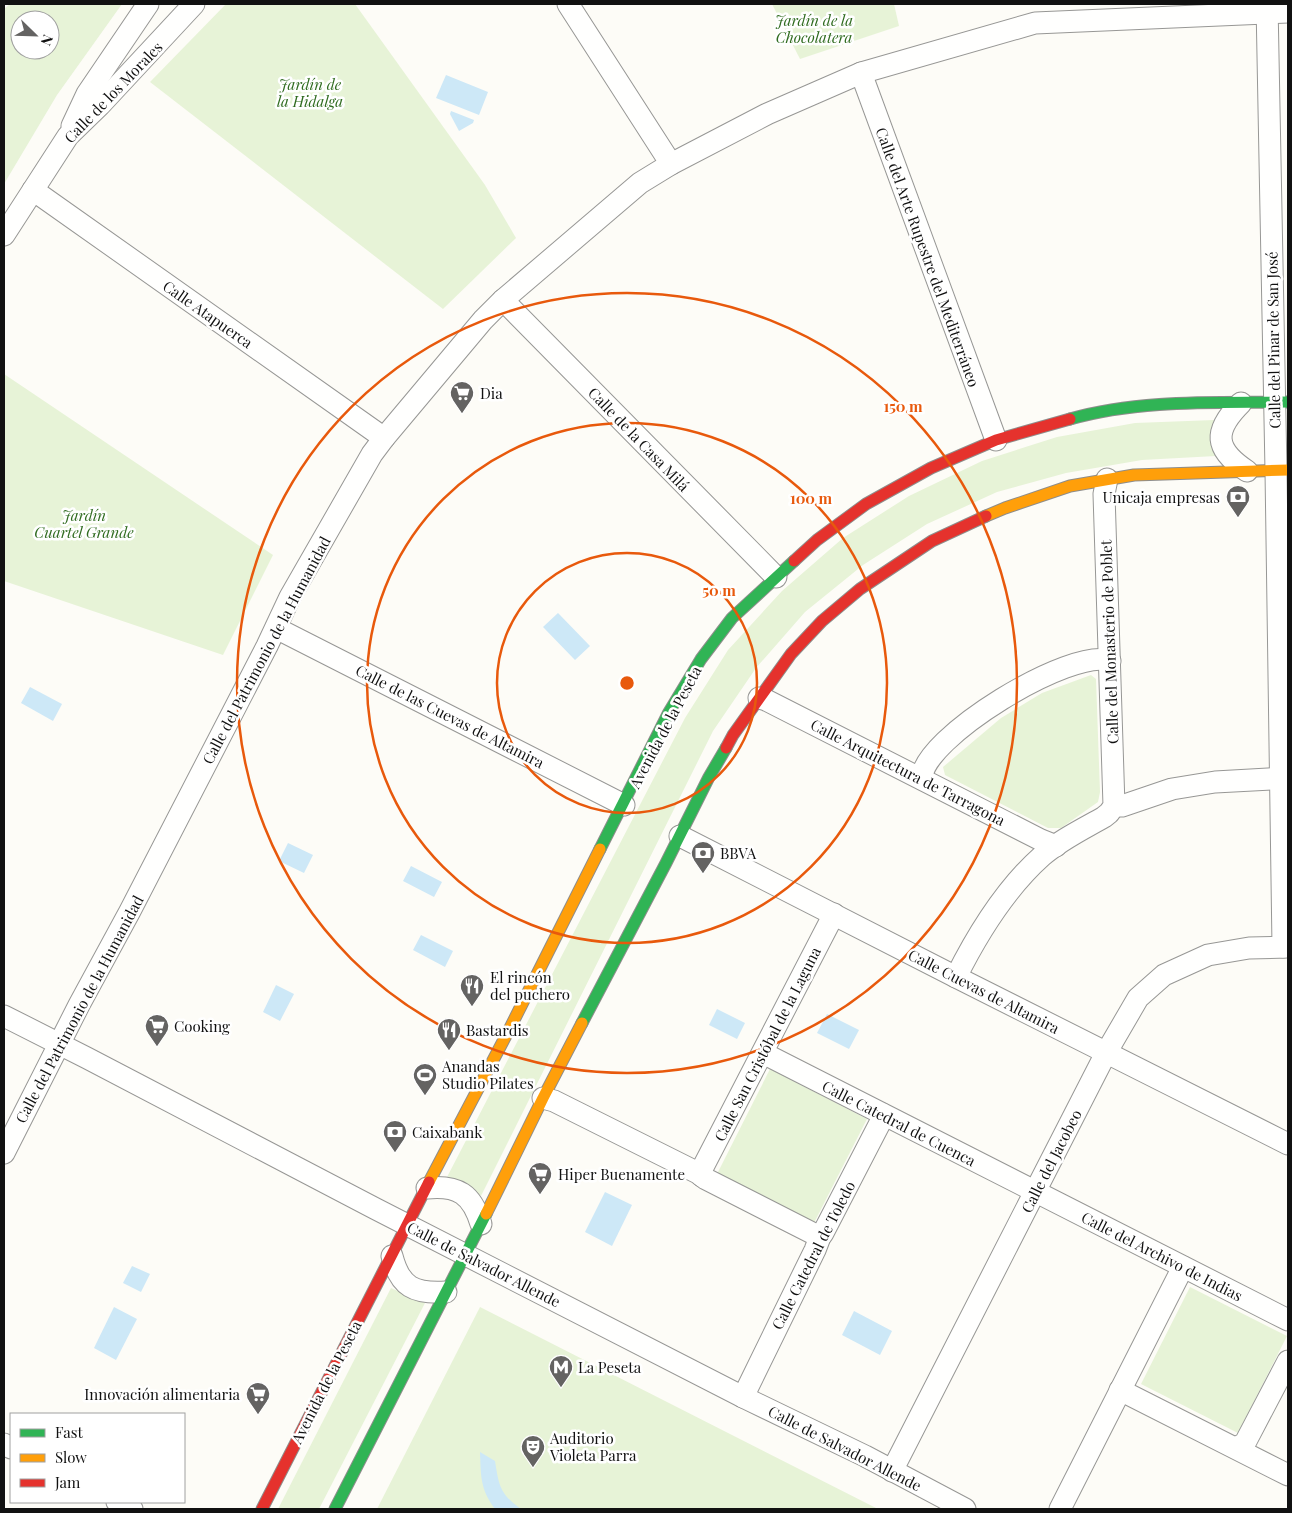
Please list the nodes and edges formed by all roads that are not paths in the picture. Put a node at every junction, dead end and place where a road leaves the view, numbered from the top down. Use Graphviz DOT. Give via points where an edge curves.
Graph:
graph roads {
  1 [pos="148,4"];
  2 [pos="194,4"];
  3 [pos="568,4"];
  4 [pos="1274,10"];
  5 [pos="861,73"];
  6 [pos="68,136"];
  7 [pos="671,164"];
  8 [pos="33,190"];
  9 [pos="4,235"];
  10 [pos="503,300"];
  11 [pos="1281,402"];
  12 [pos="1241,403"];
  13 [pos="384,438"];
  14 [pos="996,440"];
  15 [pos="1247,471"];
  16 [pos="1282,471"];
  17 [pos="1107,479"];
  18 [pos="776,577"];
  19 [pos="276,628"];
  20 [pos="1110,662"];
  21 [pos="759,698"];
  22 [pos="1284,778"];
  23 [pos="922,779"];
  24 [pos="624,805"];
  25 [pos="1114,806"];
  26 [pos="680,836"];
  27 [pos="1056,846"];
  28 [pos="834,914"];
  29 [pos="1286,947"];
  30 [pos="956,977"];
  31 [pos="4,1016"];
  32 [pos="60,1044"];
  33 [pos="763,1053"];
  34 [pos="1106,1053"];
  35 [pos="544,1098"];
  36 [pos="882,1114"];
  37 [pos="1288,1144"];
  38 [pos="4,1153"];
  39 [pos="702,1176"];
  40 [pos="427,1188"];
  41 [pos="1035,1192"];
  42 [pos="480,1224"];
  43 [pos="408,1225"];
  44 [pos="820,1237"];
  45 [pos="466,1254"];
  46 [pos="392,1256"];
  47 [pos="1183,1267"];
  48 [pos="446,1292"];
  49 [pos="1288,1320"];
  50 [pos="1288,1361"];
  51 [pos="1120,1390"];
  52 [pos="743,1397"];
  53 [pos="1236,1448"];
  54 [pos="892,1471"];
  55 [pos="1288,1476"];
  56 [pos="119,1503"];
  57 [pos="132,1509"];
  58 [pos="262,1509"];
  59 [pos="335,1509"];
  60 [pos="965,1509"];
  61 [pos="1060,1509"];
  1 -- 6 [label="street" via="87,94"];
  2 -- 6 [label="street, Calle de los Morales"];
  3 -- 7 [label="street"];
  4 -- 5 [label="street, Calle del Patrimonio de la Humanidad" via="1035,23"];
  4 -- 11 [label="street, Calle del Pinar de San José"];
  5 -- 7 [label="street, Calle del Patrimonio de la Humanidad" via="767,114"];
  5 -- 14 [label="street, Calle del Arte Rupestre del Mediterráneo"];
  6 -- 8 [label="street, Calle de los Morales"];
  7 -- 10 [label="street, Calle del Patrimonio de la Humanidad" via="640,183"];
  8 -- 9 [label="street, Calle de los Morales"];
  8 -- 13 [label="street, Calle Atapuerca"];
  10 -- 13 [label="street, Calle del Patrimonio de la Humanidad"];
  10 -- 18 [label="street, Calle de la Casa Milá"];
  11 -- 12 [label="street, Avenida de la Peseta"];
  11 -- 16 [label="street, Calle del Pinar de San José"];
  12 -- 14 [label="street, Avenida de la Peseta" via="1141,406 1084,415"];
  12 -- 15 [label="street" via="1225,421 1220,437 1223,449"];
  13 -- 19 [label="street, Calle del Patrimonio de la Humanidad" via="290,597"];
  14 -- 18 [label="street, Avenida de la Peseta" via="931,468 866,504 817,540"];
  15 -- 16 [label="street"];
  15 -- 17 [label="street"];
  16 -- 22 [label="street, Calle del Pinar de San José"];
  17 -- 20 [label="street, Calle del Monasterio de Poblet" via="1104,494"];
  17 -- 21 [label="street" via="1070,486 1005,508 932,541 860,589 822,621 791,654"];
  18 -- 24 [label="street, Avenida de la Peseta" via="732,618 701,659 669,712"];
  19 -- 24 [label="street, Calle de las Cuevas de Altamira"];
  19 -- 32 [label="street, Calle del Patrimonio de la Humanidad"];
  20 -- 23 [label="street" via="1093,660 1019,688 939,748 925,767"];
  20 -- 25 [label="street, Calle del Monasterio de Poblet"];
  21 -- 23 [label="street, Calle Arquitectura de Tarragona"];
  21 -- 26 [label="street" via="709,777"];
  22 -- 25 [label="street" via="1215,782 1172,789"];
  22 -- 29 [label="street, Calle del Pinar de San José"];
  23 -- 27 [label="street, Calle Arquitectura de Tarragona"];
  24 -- 40 [label="street, Avenida de la Peseta"];
  25 -- 27 [label="street" via="1104,817"];
  26 -- 28 [label="street, Calle Cuevas de Altamira"];
  26 -- 35 [label="street"];
  27 -- 30 [label="street" via="1037,861 1001,901 969,950"];
  28 -- 30 [label="street, Calle Cuevas de Altamira"];
  28 -- 33 [label="street, Calle San Cristóbal de la Laguna"];
  29 -- 34 [label="street, Calle del Jacobeo" via="1249,948 1208,955 1164,975 1138,998"];
  30 -- 34 [label="street, Calle Cuevas de Altamira"];
  31 -- 32 [label="street, Calle de Salvador Allende"];
  32 -- 38 [label="street, Calle del Patrimonio de la Humanidad"];
  32 -- 43 [label="street, Calle de Salvador Allende"];
  33 -- 36 [label="street, Calle Catedral de Cuenca"];
  33 -- 39 [label="street, Calle San Cristóbal de la Laguna" via="702,1169"];
  34 -- 37 [label="street, Calle Cuevas de Altamira"];
  34 -- 41 [label="street, Calle del Jacobeo"];
  35 -- 39 [label="street"];
  35 -- 42 [label="street"];
  36 -- 41 [label="street, Calle Catedral de Cuenca"];
  36 -- 44 [label="street, Calle Catedral de Toledo" via="882,1121"];
  39 -- 44 [label="street"];
  40 -- 42 [label="street" via="450,1188 462,1193 477,1210"];
  40 -- 43 [label="street, Avenida de la Peseta"];
  41 -- 47 [label="street, Calle del Archivo de Indias"];
  41 -- 54 [label="street, Calle del Jacobeo"];
  42 -- 45 [label="street"];
  43 -- 45 [label="street, Calle de Salvador Allende"];
  43 -- 46 [label="street, Avenida de la Peseta"];
  44 -- 52 [label="street, Calle Catedral de Toledo"];
  45 -- 48 [label="street"];
  45 -- 52 [label="street, Calle de Salvador Allende"];
  46 -- 48 [label="street" via="400,1278 409,1287 434,1293"];
  46 -- 58 [label="street, Avenida de la Peseta"];
  47 -- 49 [label="street, Calle del Archivo de Indias"];
  47 -- 51 [label="street"];
  48 -- 59 [label="street"];
  50 -- 53 [label="street" via="1244,1443"];
  51 -- 53 [label="street"];
  51 -- 61 [label="street"];
  52 -- 54 [label="street, Calle de Salvador Allende"];
  53 -- 55 [label="street"];
  54 -- 60 [label="street, Calle de Salvador Allende"];
  56 -- 57 [label="street"];
}
